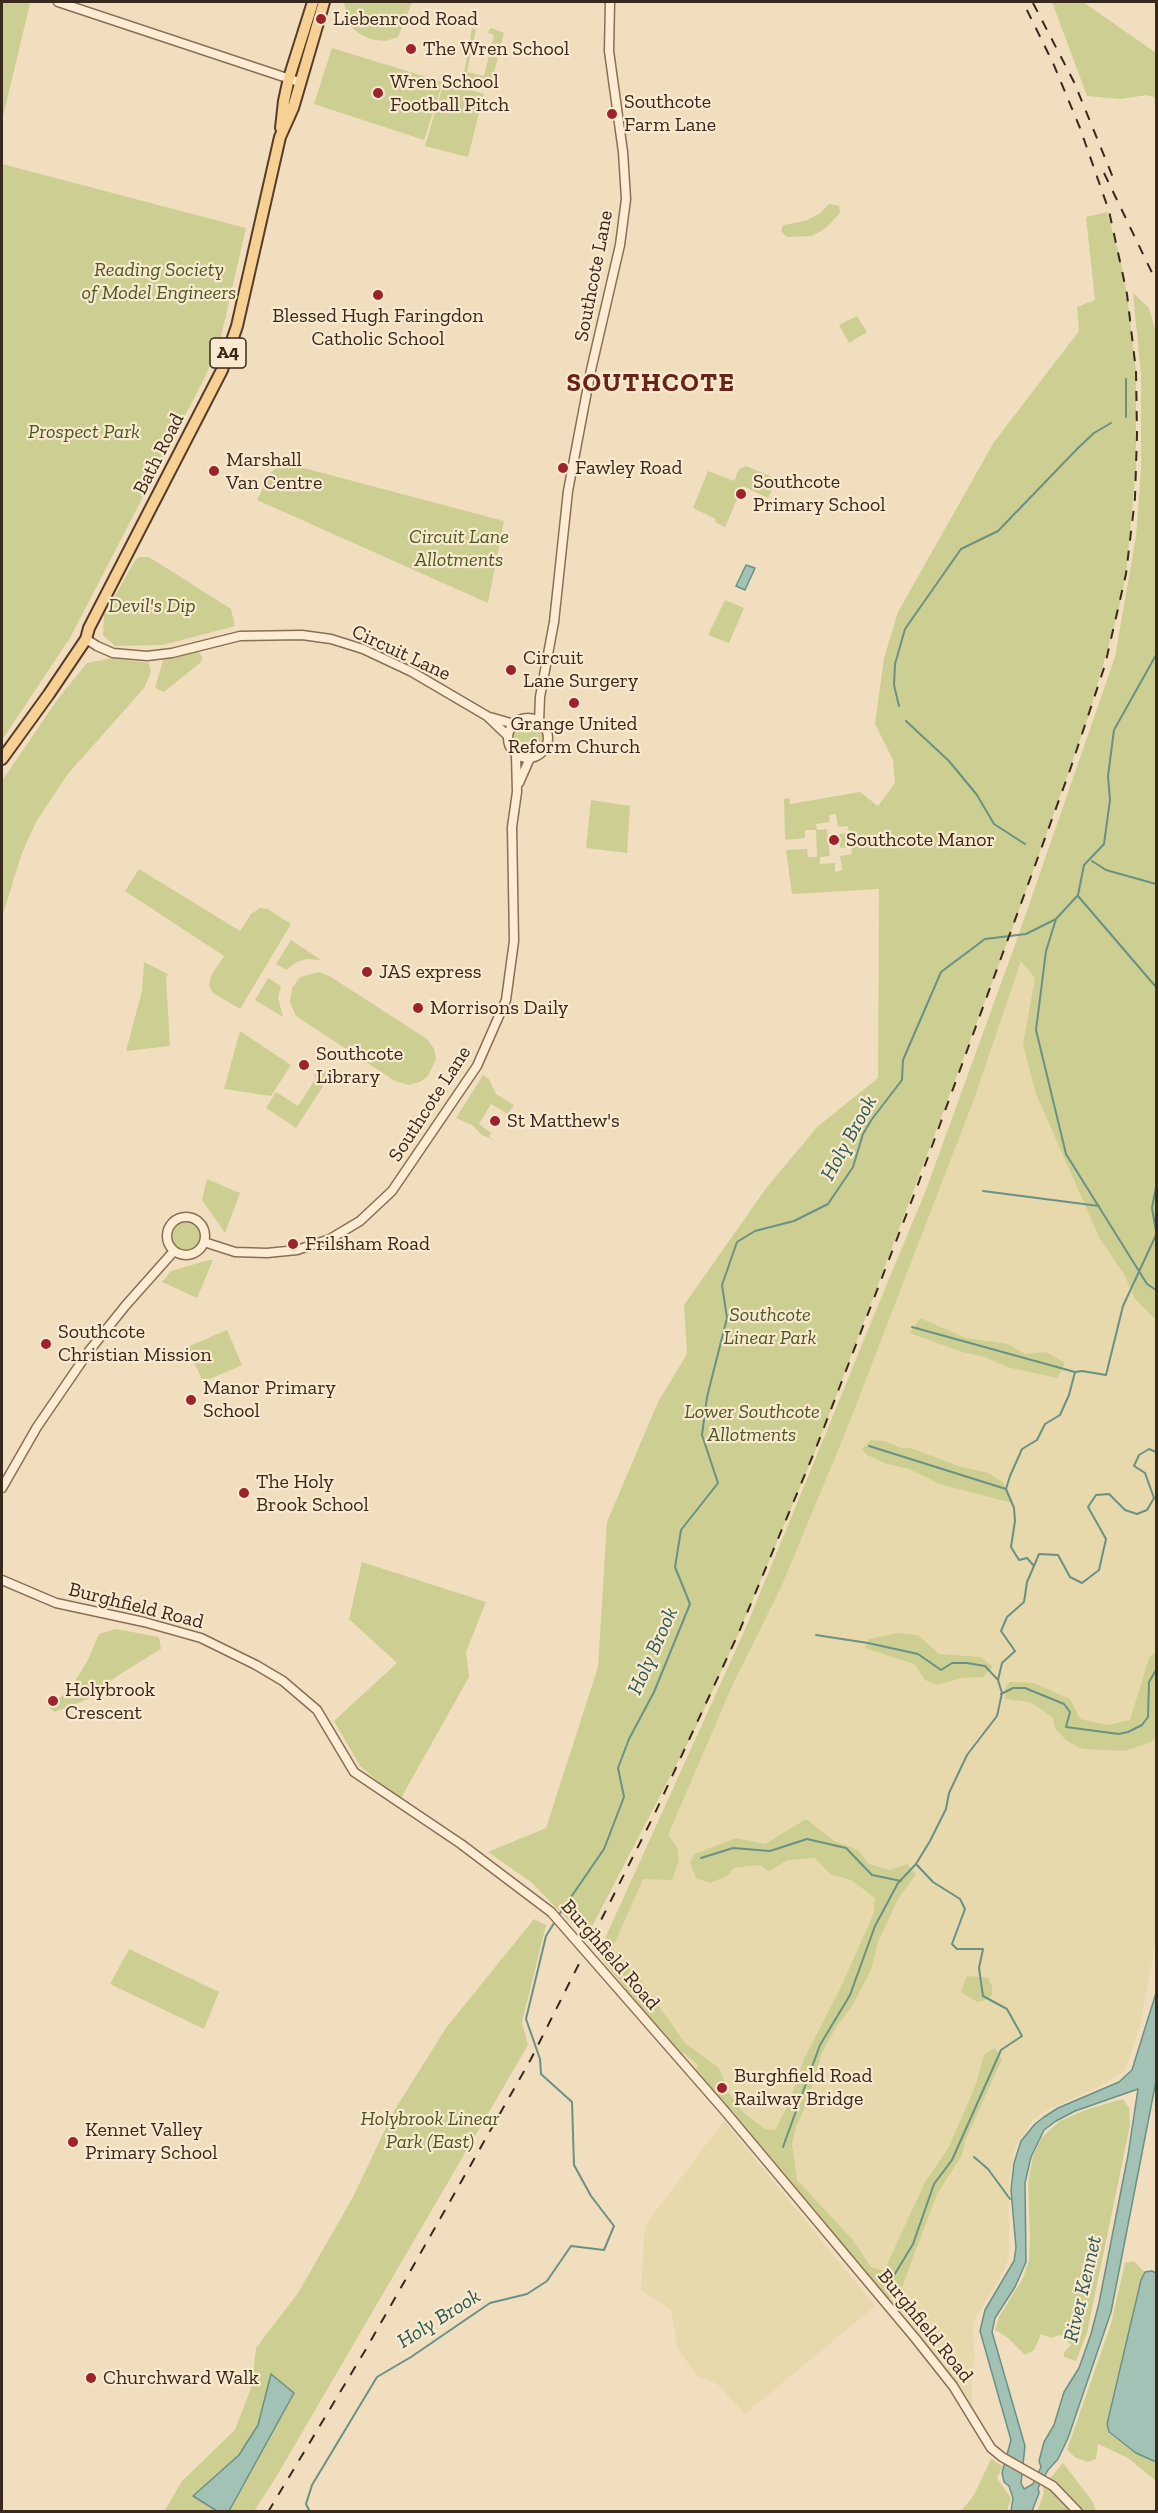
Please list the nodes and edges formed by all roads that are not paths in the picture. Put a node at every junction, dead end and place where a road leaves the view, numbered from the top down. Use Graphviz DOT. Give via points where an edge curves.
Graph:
graph roads {
  1 [pos="58,2"];
  2 [pos="313,2"];
  3 [pos="324,2"];
  4 [pos="610,2"];
  5 [pos="294,80"];
  6 [pos="86,639"];
  7 [pos="540,697"];
  8 [pos="487,716"];
  9 [pos="530,719"];
  10 [pos="539,722"];
  11 [pos="514,724"];
  12 [pos="508,736"];
  13 [pos="516,754"];
  14 [pos="530,758"];
  15 [pos="2,759"];
  16 [pos="517,792"];
  17 [pos="204,1242"];
  18 [pos="174,1251"];
  19 [pos="2,1488"];
  20 [pos="2,1580"];
  21 [pos="1078,2511"];
  1 -- 5 [label="street"];
  2 -- 5 [label="main road, Bath Road / A4"];
  3 -- 5 [label="main road, Bath Road / A4"];
  4 -- 7 [label="street, Southcote Lane" via="609,51 626,199 620,245 569,481 554,622"];
  5 -- 6 [label="main road, Bath Road / A4" via="293,108 280,137 237,326 225,361"];
  6 -- 8 [label="street, Circuit Lane" via="113,653 147,656 240,636 302,634 331,639 412,672"];
  6 -- 15 [label="main road, Bath Road / A4"];
  7 -- 9 [label="street, Southcote Lane"];
  7 -- 10 [label="street, Southcote Lane"];
  8 -- 11 [label="street, Circuit Lane"];
  8 -- 12 [label="street, Circuit Lane"];
  9 -- 10 [label="street"];
  9 -- 11 [label="street"];
  10 -- 14 [label="street" via="547,743"];
  11 -- 12 [label="street"];
  12 -- 13 [label="street"];
  13 -- 14 [label="street"];
  13 -- 16 [label="street, Southcote Lane"];
  14 -- 16 [label="street, Southcote Lane"];
  16 -- 17 [label="street, Southcote Lane" via="512,827 514,941 506,1000 483,1057 392,1191 360,1221 330,1239 297,1250 235,1252"];
  17 -- 18 [label="street" via="191,1255"];
  17 -- 18 [label="street" via="199,1222 183,1218 172,1224 168,1233"];
  18 -- 19 [label="street" via="89,1351 37,1427"];
  20 -- 21 [label="street, Burghfield Road, bridge" via="56,1603 201,1638 274,1675 304,1696 317,1710 354,1772 461,1844 551,1912 915,2338 953,2386 991,2448 1053,2486"];
}
